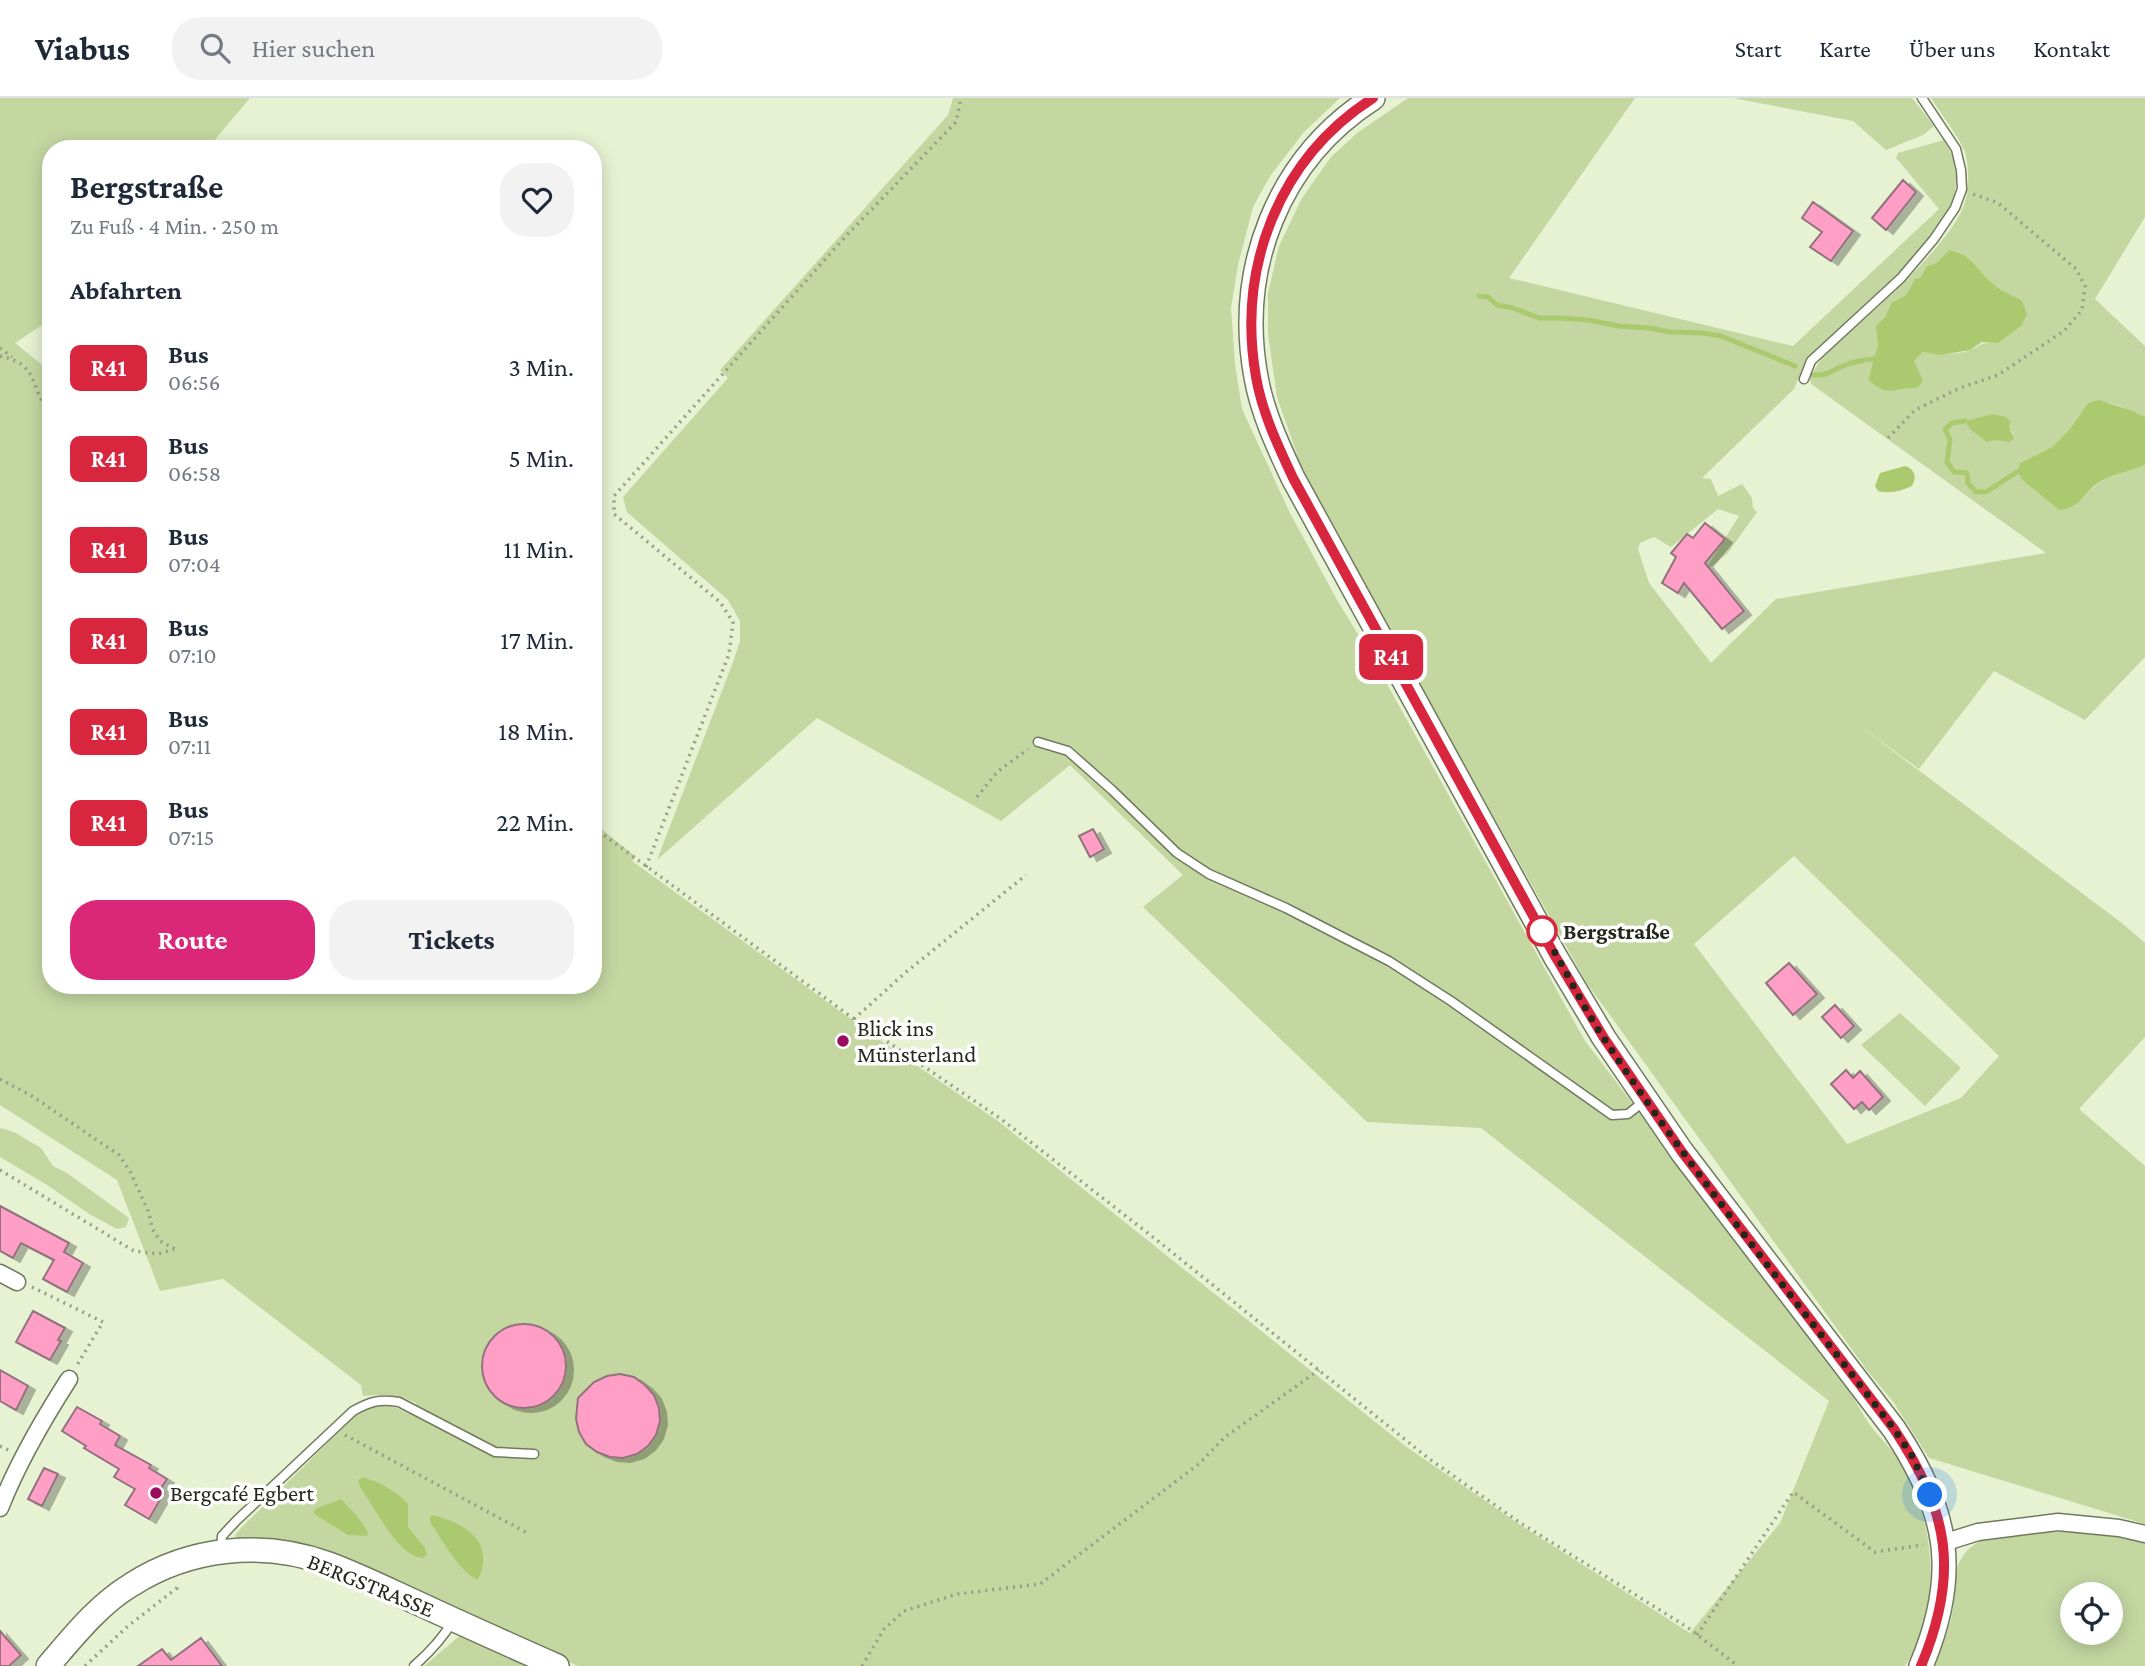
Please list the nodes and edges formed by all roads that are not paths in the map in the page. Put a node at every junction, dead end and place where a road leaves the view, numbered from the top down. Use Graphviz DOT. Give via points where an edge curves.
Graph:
graph roads {
  1 [pos="1373,98"];
  2 [pos="1922,98"];
  3 [pos="1804,379"];
  4 [pos="1038,742"];
  5 [pos="1646,1100"];
  6 [pos="0,1273"];
  7 [pos="17,1282"];
  8 [pos="69,1379"];
  9 [pos="534,1454"];
  10 [pos="0,1508"];
  11 [pos="2145,1534"];
  12 [pos="1943,1543"];
  13 [pos="220,1551"];
  14 [pos="453,1620"];
  15 [pos="48,1666"];
  16 [pos="414,1666"];
  17 [pos="557,1666"];
  18 [pos="1921,1666"];
  1 -- 5 [label="main road" via="1326,136 1299,167 1278,204 1263,241 1251,302 1256,380 1293,478 1537,921 1604,1038"];
  2 -- 3 [label="lane" via="1956,149 1962,189 1955,208 1901,278 1811,361"];
  4 -- 5 [label="lane" via="1068,751 1177,853 1209,874 1389,961 1612,1115 1628,1114"];
  5 -- 12 [label="main road" via="1894,1429 1925,1482"];
  6 -- 7 [label="street"];
  8 -- 10 [label="street" via="40,1423"];
  9 -- 13 [label="lane" via="495,1452 399,1402 370,1401 353,1411 237,1520 222,1536"];
  11 -- 12 [label="street" via="2058,1522 1978,1532"];
  12 -- 18 [label="main road" via="1940,1613"];
  13 -- 14 [label="main road, BERGSTRASSE" via="279,1551 315,1560"];
  13 -- 15 [label="main road, BERGSTRASSE" via="167,1566 130,1585 109,1600"];
  14 -- 16 [label="lane" via="443,1638"];
  14 -- 17 [label="main road, BERGSTRASSE"];
}
